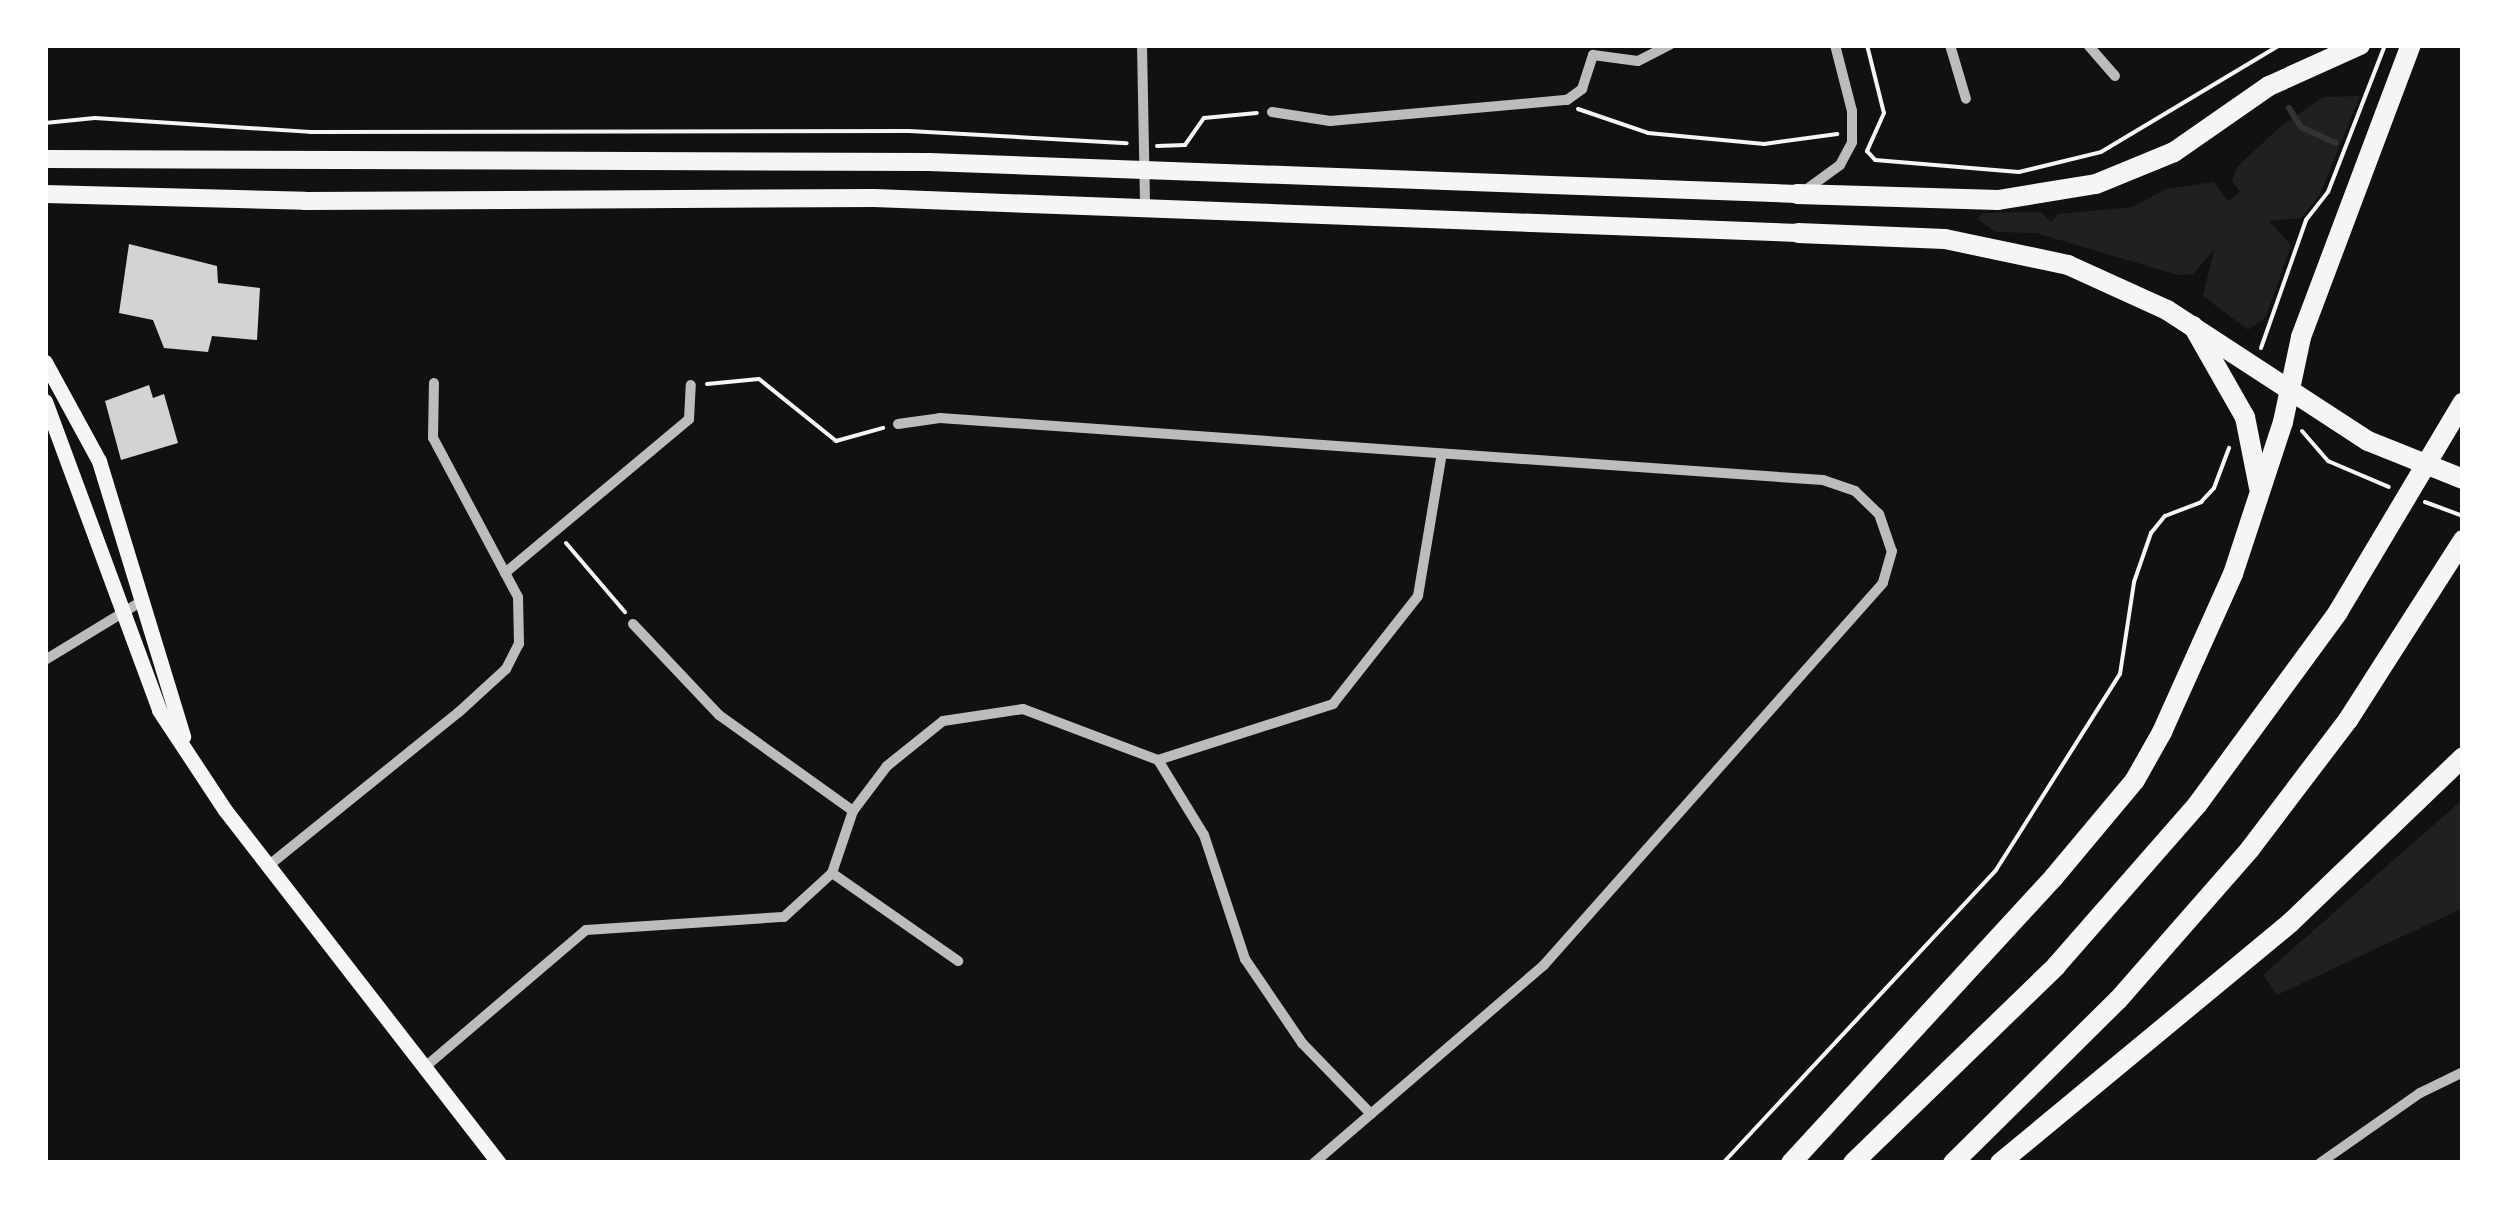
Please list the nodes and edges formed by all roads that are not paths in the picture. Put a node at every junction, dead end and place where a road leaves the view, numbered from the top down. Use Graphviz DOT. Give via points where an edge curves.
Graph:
graph roads {
  1 [pos="1142,45"];
  2 [pos="1670,45"];
  3 [pos="1835,45"];
  4 [pos="2088,45"];
  5 [pos="2360,45"];
  6 [pos="2411,45"];
  7 [pos="1954,46"];
  8 [pos="2340,49"];
  9 [pos="2115,76"];
  10 [pos="1966,99"];
  11 [pos="1272,112"];
  12 [pos="45,159"];
  13 [pos="1145,169"];
  14 [pos="1797,194"];
  15 [pos="48,197"];
  16 [pos="1144,204"];
  17 [pos="1798,233"];
  18 [pos="2193,326"];
  19 [pos="45,362"];
  20 [pos="434,383"];
  21 [pos="691,386"];
  22 [pos="2288,394"];
  23 [pos="45,401"];
  24 [pos="2463,402"];
  25 [pos="898,424"];
  26 [pos="1441,458"];
  27 [pos="2463,479"];
  28 [pos="2259,490"];
  29 [pos="2463,540"];
  30 [pos="505,573"];
  31 [pos="142,601"];
  32 [pos="121,612"];
  33 [pos="633,624"];
  34 [pos="45,660"];
  35 [pos="185,745"];
  36 [pos="2463,756"];
  37 [pos="1158,760"];
  38 [pos="854,811"];
  39 [pos="268,866"];
  40 [pos="832,873"];
  41 [pos="958,961"];
  42 [pos="425,1067"];
  43 [pos="2463,1072"];
  44 [pos="1371,1114"];
  45 [pos="499,1163"];
  46 [pos="1314,1163"];
  47 [pos="1791,1163"];
  48 [pos="1853,1163"];
  49 [pos="1952,1163"];
  50 [pos="2000,1163"];
  51 [pos="2320,1163"];
  1 -- 13 [label="street"];
  2 -- 11 [label="street" via="1635,61 1593,55 1582,89 1561,101 1330,121"];
  3 -- 14 [label="street" via="1853,136 1840,165"];
  4 -- 9 [label="street"];
  5 -- 8 [label="highway"];
  6 -- 22 [label="highway" via="2301,337"];
  7 -- 10 [label="street"];
  8 -- 14 [label="highway" via="2270,86 2174,152 2096,184 1998,200"];
  12 -- 13 [label="main road" via="929,162"];
  13 -- 14 [label="main road"];
  13 -- 16 [label="street"];
  15 -- 16 [label="main road"];
  16 -- 17 [label="main road"];
  17 -- 18 [label="highway" via="1945,239 2018,252 2103,279"];
  18 -- 22 [label="highway"];
  18 -- 28 [label="highway" via="2245,417"];
  19 -- 31 [label="main road" via="92,442"];
  20 -- 30 [label="street" via="433,438"];
  21 -- 30 [label="street" via="689,419"];
  22 -- 27 [label="highway" via="2368,441"];
  22 -- 28 [label="highway"];
  23 -- 32 [label="main road"];
  24 -- 48 [label="highway" via="2382,543 2291,680 2158,853 2056,966"];
  25 -- 26 [label="street" via="940,418"];
  26 -- 37 [label="street" via="1418,596 1334,704"];
  26 -- 44 [label="street" via="1822,480 1855,491 1879,514 1892,550 1882,583 1544,965"];
  28 -- 47 [label="highway" via="2209,638 2134,780 2021,916"];
  29 -- 49 [label="highway" via="2348,720 2250,849 2118,1000"];
  30 -- 39 [label="street" via="518,597 519,644 506,669"];
  31 -- 32 [label="street"];
  31 -- 35 [label="main road"];
  32 -- 34 [label="street"];
  32 -- 35 [label="main road" via="159,710"];
  33 -- 38 [label="street" via="719,715"];
  35 -- 39 [label="main road"];
  36 -- 50 [label="highway" via="2290,923"];
  37 -- 38 [label="street" via="1023,708 942,720 887,766"];
  37 -- 44 [label="street" via="1204,835 1245,958 1302,1043"];
  38 -- 40 [label="street"];
  39 -- 42 [label="main road"];
  40 -- 41 [label="street"];
  40 -- 42 [label="street" via="784,917 586,930"];
  42 -- 45 [label="main road"];
  43 -- 51 [label="street" via="2420,1093"];
  44 -- 46 [label="street"];
}
